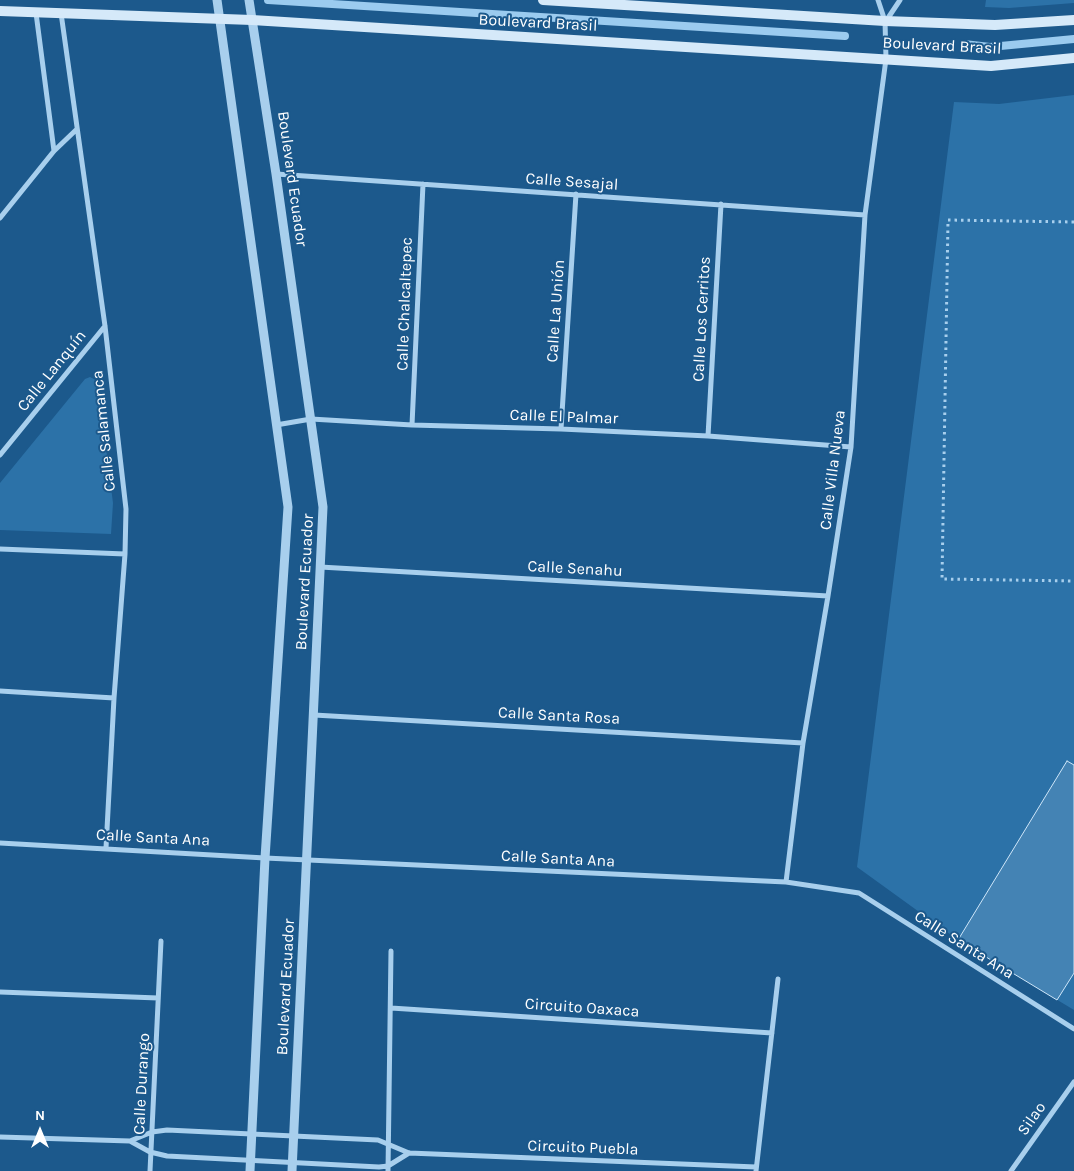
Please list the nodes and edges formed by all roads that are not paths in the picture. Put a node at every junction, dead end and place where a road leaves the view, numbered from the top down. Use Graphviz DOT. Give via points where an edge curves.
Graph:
graph roads {
  1 [pos="217,0"];
  2 [pos="249,0"];
  3 [pos="543,0"];
  4 [pos="878,0"];
  5 [pos="900,0"];
  6 [pos="0,11"];
  7 [pos="36,13"];
  8 [pos="61,13"];
  9 [pos="219,19"];
  10 [pos="252,20"];
  11 [pos="1074,20"];
  12 [pos="885,21"];
  13 [pos="1074,58"];
  14 [pos="886,59"];
  15 [pos="77,129"];
  16 [pos="54,151"];
  17 [pos="276,174"];
  18 [pos="423,184"];
  19 [pos="576,194"];
  20 [pos="721,204"];
  21 [pos="865,215"];
  22 [pos="0,218"];
  23 [pos="105,326"];
  24 [pos="310,419"];
  25 [pos="276,425"];
  26 [pos="412,425"];
  27 [pos="560,429"];
  28 [pos="708,436"];
  29 [pos="851,447"];
  30 [pos="0,455"];
  31 [pos="0,549"];
  32 [pos="125,554"];
  33 [pos="320,567"];
  34 [pos="828,596"];
  35 [pos="0,691"];
  36 [pos="114,698"];
  37 [pos="314,715"];
  38 [pos="803,743"];
  39 [pos="0,843"];
  40 [pos="106,848"];
  41 [pos="264,858"];
  42 [pos="307,860"];
  43 [pos="786,882"];
  44 [pos="161,941"];
  45 [pos="391,951"];
  46 [pos="778,979"];
  47 [pos="0,992"];
  48 [pos="158,998"];
  49 [pos="390,1008"];
  50 [pos="1074,1029"];
  51 [pos="772,1033"];
  52 [pos="1074,1082"];
  53 [pos="152,1132"];
  54 [pos="251,1134"];
  55 [pos="294,1136"];
  56 [pos="0,1137"];
  57 [pos="130,1141"];
  58 [pos="389,1144"];
  59 [pos="150,1152"];
  60 [pos="408,1153"];
  61 [pos="250,1160"];
  62 [pos="292,1167"];
  63 [pos="388,1168"];
  64 [pos="756,1169"];
  65 [pos="150,1171"];
  66 [pos="250,1171"];
  67 [pos="1012,1171"];
  1 -- 9 [label="street, Boulevard Ecuador"];
  2 -- 10 [label="street, Boulevard Ecuador"];
  3 -- 12 [label="main road, Boulevard Brasil"];
  4 -- 12 [label="street, Calle Villa Nueva"];
  5 -- 12 [label="street"];
  6 -- 7 [label="main road, Boulevard Brasil"];
  7 -- 8 [label="main road, Boulevard Brasil"];
  7 -- 16 [label="street"];
  8 -- 9 [label="main road, Boulevard Brasil"];
  8 -- 15 [label="street, Calle Salamanca"];
  9 -- 10 [label="main road, Boulevard Brasil"];
  9 -- 25 [label="street, Boulevard Ecuador"];
  10 -- 14 [label="main road, Boulevard Brasil"];
  10 -- 17 [label="street, Boulevard Ecuador"];
  11 -- 12 [label="main road, Boulevard Brasil" via="995,25"];
  12 -- 14 [label="street, Calle Villa Nueva"];
  13 -- 14 [label="main road, Boulevard Brasil" via="991,66"];
  14 -- 21 [label="street, Calle Villa Nueva"];
  15 -- 16 [label="street"];
  15 -- 23 [label="street, Calle Salamanca"];
  16 -- 22 [label="street"];
  17 -- 18 [label="street, Calle Sesajal"];
  17 -- 24 [label="street, Boulevard Ecuador"];
  18 -- 19 [label="street, Calle Sesajal"];
  18 -- 26 [label="street, Calle Chalcaltepec"];
  19 -- 20 [label="street, Calle Sesajal"];
  19 -- 27 [label="street, Calle La Unión"];
  20 -- 21 [label="street, Calle Sesajal"];
  20 -- 28 [label="street, Calle Los Cerritos"];
  21 -- 29 [label="street, Calle Villa Nueva"];
  23 -- 30 [label="street, Calle Lanquín"];
  23 -- 32 [label="street, Calle Salamanca" via="126,509"];
  24 -- 25 [label="street, Calle El Palmar"];
  24 -- 26 [label="street, Calle El Palmar"];
  24 -- 33 [label="street, Boulevard Ecuador" via="323,507"];
  25 -- 41 [label="street, Boulevard Ecuador" via="288,507"];
  26 -- 27 [label="street, Calle El Palmar"];
  27 -- 28 [label="street, Calle El Palmar"];
  28 -- 29 [label="street, Calle El Palmar"];
  29 -- 34 [label="street, Calle Villa Nueva"];
  31 -- 32 [label="street"];
  32 -- 36 [label="street, Calle Salamanca"];
  33 -- 34 [label="street, Calle Senahu"];
  33 -- 37 [label="street, Boulevard Ecuador"];
  34 -- 38 [label="street, Calle Villa Nueva"];
  35 -- 36 [label="street"];
  36 -- 40 [label="street, Calle Salamanca"];
  37 -- 38 [label="street, Calle Santa Rosa"];
  37 -- 42 [label="street, Boulevard Ecuador"];
  38 -- 43 [label="street, Calle Villa Nueva"];
  39 -- 40 [label="street, Calle Santa Ana"];
  40 -- 41 [label="street, Calle Santa Ana"];
  41 -- 42 [label="street, Calle Santa Ana"];
  41 -- 54 [label="street, Boulevard Ecuador"];
  42 -- 43 [label="street, Calle Santa Ana"];
  42 -- 55 [label="street, Boulevard Ecuador"];
  43 -- 50 [label="street, Calle Santa Ana" via="859,893"];
  44 -- 48 [label="street, Calle Durango"];
  45 -- 49 [label="street"];
  46 -- 51 [label="street"];
  47 -- 48 [label="street"];
  48 -- 53 [label="street, Calle Durango"];
  49 -- 51 [label="street, Circuito Oaxaca"];
  49 -- 58 [label="street"];
  51 -- 64 [label="street"];
  52 -- 67 [label="street, Silao"];
  53 -- 54 [label="street, Circuito Puebla"];
  53 -- 57 [label="street, Circuito Puebla"];
  53 -- 59 [label="street, Calle Durango"];
  54 -- 55 [label="street, Circuito Puebla"];
  54 -- 61 [label="street, Boulevard Ecuador"];
  55 -- 58 [label="street, Circuito Puebla" via="378,1140"];
  55 -- 62 [label="street, Boulevard Ecuador"];
  56 -- 57 [label="street"];
  57 -- 59 [label="street"];
  58 -- 60 [label="street, Circuito Puebla"];
  58 -- 63 [label="street"];
  59 -- 61 [label="street" via="166,1156"];
  59 -- 65 [label="street, Calle Durango"];
  60 -- 63 [label="street"];
  60 -- 64 [label="street, Circuito Puebla"];
  61 -- 62 [label="street"];
  61 -- 66 [label="street, Boulevard Ecuador"];
  62 -- 63 [label="street"];
}
